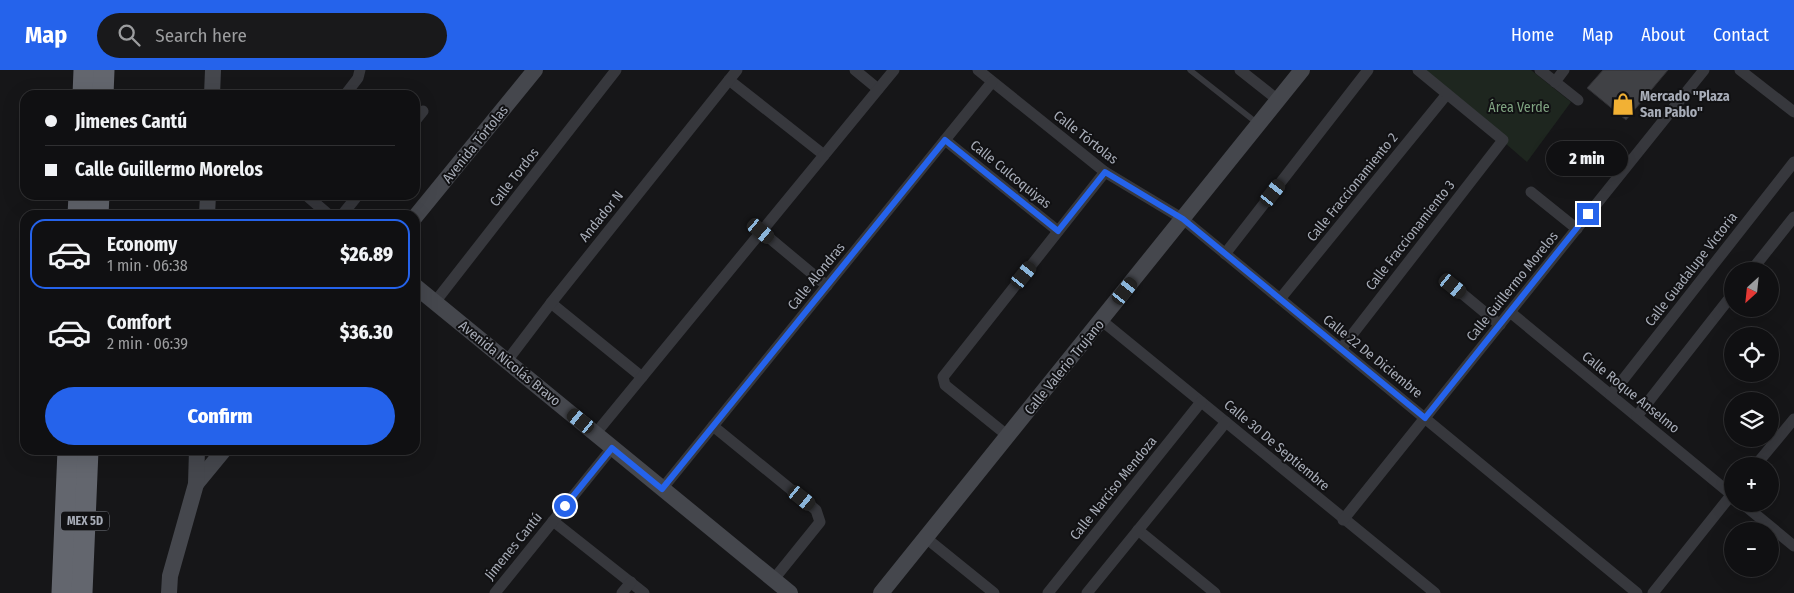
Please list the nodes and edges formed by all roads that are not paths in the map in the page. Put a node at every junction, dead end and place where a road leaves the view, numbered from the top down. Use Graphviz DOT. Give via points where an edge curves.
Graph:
graph roads {
  1 [pos="84,70"];
  2 [pos="104,70"];
  3 [pos="213,70"];
  4 [pos="360,70"];
  5 [pos="535,70"];
  6 [pos="616,70"];
  7 [pos="737,70"];
  8 [pos="856,70"];
  9 [pos="894,70"];
  10 [pos="978,70"];
  11 [pos="1190,70"];
  12 [pos="1240,70"];
  13 [pos="1302,70"];
  14 [pos="1368,70"];
  15 [pos="1418,70"];
  16 [pos="1540,70"];
  17 [pos="1564,70"];
  18 [pos="1704,70"];
  19 [pos="1740,70"];
  20 [pos="728,80"];
  21 [pos="992,82"];
  22 [pos="1555,82"];
  23 [pos="878,88"];
  24 [pos="83,90"];
  25 [pos="103,90"];
  26 [pos="212,90"];
  27 [pos="349,90"];
  28 [pos="1447,94"];
  29 [pos="1278,100"];
  30 [pos="1578,100"];
  31 [pos="423,111"];
  32 [pos="1794,112"];
  33 [pos="420,115"];
  34 [pos="1258,124"];
  35 [pos="945,140"];
  36 [pos="824,155"];
  37 [pos="1794,162"];
  38 [pos="1105,172"];
  39 [pos="1530,192"];
  40 [pos="312,200"];
  41 [pos="354,200"];
  42 [pos="323,210"];
  43 [pos="346,210"];
  44 [pos="420,211"];
  45 [pos="1794,217"];
  46 [pos="1183,219"];
  47 [pos="1577,229"];
  48 [pos="761,231"];
  49 [pos="1058,231"];
  50 [pos="1225,254"];
  51 [pos="1759,262"];
  52 [pos="827,286"];
  53 [pos="1453,286"];
  54 [pos="420,290"];
  55 [pos="1280,299"];
  56 [pos="435,302"];
  57 [pos="551,303"];
  58 [pos="1724,305"];
  59 [pos="1510,312"];
  60 [pos="1102,320"];
  61 [pos="1500,325"];
  62 [pos="1340,349"];
  63 [pos="507,361"];
  64 [pos="642,377"];
  65 [pos="1611,395"];
  66 [pos="1201,402"];
  67 [pos="1637,416"];
  68 [pos="1425,418"];
  69 [pos="1794,419"];
  70 [pos="1226,422"];
  71 [pos="713,426"];
  72 [pos="596,433"];
  73 [pos="1008,436"];
  74 [pos="612,448"];
  75 [pos="68,455"];
  76 [pos="88,455"];
  77 [pos="197,455"];
  78 [pos="220,455"];
  79 [pos="1762,457"];
  80 [pos="196,484"];
  81 [pos="1724,488"];
  82 [pos="662,489"];
  83 [pos="1724,505"];
  84 [pos="1753,512"];
  85 [pos="1343,520"];
  86 [pos="553,521"];
  87 [pos="1138,530"];
  88 [pos="926,538"];
  89 [pos="1794,546"];
  90 [pos="774,579"];
  91 [pos="631,582"];
  92 [pos="62,593"];
  93 [pos="82,593"];
  94 [pos="169,593"];
  95 [pos="495,593"];
  96 [pos="622,593"];
  97 [pos="644,593"];
  98 [pos="790,593"];
  99 [pos="881,593"];
  100 [pos="994,593"];
  101 [pos="1048,593"];
  102 [pos="1087,593"];
  103 [pos="1216,593"];
  104 [pos="1434,593"];
  105 [pos="1637,593"];
  106 [pos="1653,593"];
  1 -- 24 [label="highway"];
  2 -- 25 [label="highway"];
  3 -- 26 [label="street"];
  4 -- 27 [label="street"];
  5 -- 44 [label="street, Avenida Tórtolas"];
  6 -- 56 [label="street, Calle Tordos"];
  7 -- 20 [label="street, Andador N"];
  8 -- 23 [label="street"];
  9 -- 23 [label="street"];
  10 -- 21 [label="street, Calle Tórtolas"];
  11 -- 34 [label="lane"];
  12 -- 29 [label="street"];
  13 -- 29 [label="street, Calle Valerio Trujano"];
  14 -- 50 [label="street"];
  15 -- 28 [label="street"];
  16 -- 22 [label="street"];
  17 -- 22 [label="street"];
  18 -- 47 [label="street, Calle Guillermo Morelos"];
  19 -- 32 [label="street"];
  20 -- 36 [label="street"];
  20 -- 57 [label="street, Andador N"];
  21 -- 35 [label="street, Calle Alondras"];
  21 -- 38 [label="street, Calle Tórtolas"];
  22 -- 30 [label="street"];
  23 -- 36 [label="street"];
  28 -- 55 [label="street, Calle Fraccionamiento 2"];
  28 -- 62 [label="street, Calle Fraccionamiento 3" via="1503,140"];
  29 -- 34 [label="street, Calle Valerio Trujano"];
  31 -- 33 [label="street"];
  34 -- 46 [label="street, Calle Valerio Trujano"];
  35 -- 49 [label="street, Calle Culcoquiyas"];
  35 -- 52 [label="street, Calle Alondras"];
  36 -- 48 [label="street"];
  37 -- 65 [label="street, Calle Guadalupe Victoria"];
  38 -- 46 [label="street, Calle Tórtolas"];
  38 -- 49 [label="street"];
  39 -- 47 [label="street"];
  40 -- 42 [label="street"];
  41 -- 43 [label="street"];
  45 -- 51 [label="street"];
  46 -- 50 [label="street, Calle 22 De Diciembre"];
  46 -- 60 [label="street, Calle Valerio Trujano"];
  47 -- 59 [label="street, Calle Guillermo Morelos"];
  48 -- 52 [label="street"];
  48 -- 64 [label="street"];
  49 -- 73 [label="street" via="943,376 945,385"];
  50 -- 55 [label="street, Calle 22 De Diciembre"];
  52 -- 71 [label="street, Calle Alondras"];
  53 -- 61 [label="street"];
  54 -- 56 [label="street, Avenida Nicolás Bravo"];
  55 -- 62 [label="street, Calle 22 De Diciembre"];
  56 -- 63 [label="street, Avenida Nicolás Bravo"];
  57 -- 63 [label="street"];
  57 -- 64 [label="street"];
  58 -- 67 [label="street"];
  59 -- 61 [label="street, Calle Guillermo Morelos"];
  59 -- 65 [label="street, Calle Roque Anselmo"];
  60 -- 66 [label="street, Calle 30 De Septiembre"];
  60 -- 73 [label="street, Calle Valerio Trujano"];
  61 -- 68 [label="street, Calle Guillermo Morelos"];
  62 -- 68 [label="street, Calle 22 De Diciembre"];
  63 -- 72 [label="street, Avenida Nicolás Bravo"];
  64 -- 72 [label="street"];
  65 -- 67 [label="street, Calle Roque Anselmo"];
  66 -- 70 [label="street, Calle 30 De Septiembre"];
  66 -- 101 [label="street, Calle Narciso Mendoza"];
  67 -- 81 [label="street, Calle Roque Anselmo"];
  68 -- 85 [label="street, Calle Guillermo Morelos"];
  68 -- 105 [label="street, Calle 22 De Diciembre"];
  69 -- 79 [label="street"];
  70 -- 85 [label="street, Calle 30 De Septiembre"];
  70 -- 87 [label="street"];
  71 -- 82 [label="street, Calle Alondras"];
  71 -- 90 [label="street" via="816,510 820,522"];
  72 -- 74 [label="street, Avenida Nicolás Bravo"];
  73 -- 88 [label="street, Calle Valerio Trujano"];
  74 -- 82 [label="street, Avenida Nicolás Bravo"];
  74 -- 86 [label="street, Jimenes Cantú"];
  75 -- 92 [label="highway, MEX 5D"];
  76 -- 93 [label="highway, MEX 5D"];
  77 -- 80 [label="street"];
  78 -- 80 [label="street"];
  80 -- 94 [label="street" via="170,576"];
  82 -- 90 [label="street, Avenida Nicolás Bravo"];
  83 -- 106 [label="street"];
  84 -- 89 [label="street"];
  85 -- 104 [label="street, Calle 30 De Septiembre"];
  86 -- 91 [label="street"];
  86 -- 95 [label="street, Jimenes Cantú"];
  87 -- 102 [label="street"];
  87 -- 103 [label="street"];
  88 -- 99 [label="street, Calle Valerio Trujano"];
  88 -- 100 [label="street"];
  90 -- 98 [label="street, Avenida Nicolás Bravo"];
  91 -- 96 [label="street"];
  91 -- 97 [label="street"];
}
